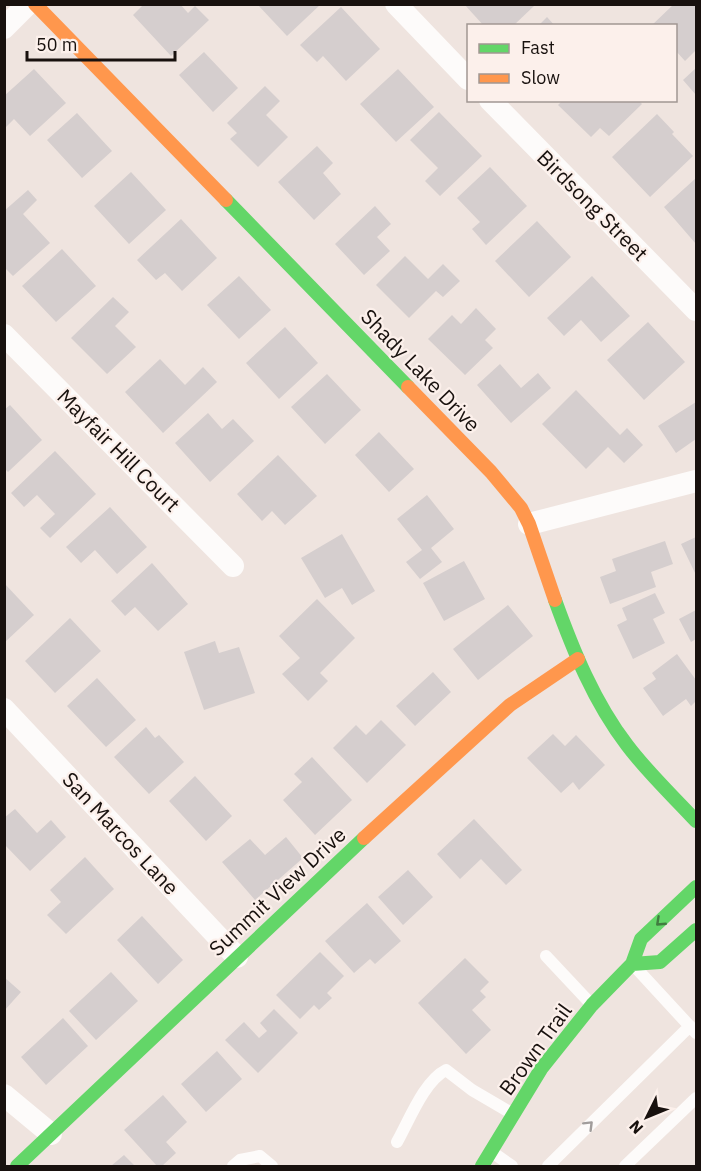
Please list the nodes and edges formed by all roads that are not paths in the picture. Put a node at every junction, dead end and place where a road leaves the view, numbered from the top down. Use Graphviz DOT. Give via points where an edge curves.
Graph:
graph roads {
  1 [pos="28,4"];
  2 [pos="34,4"];
  3 [pos="396,4"];
  4 [pos="4,28"];
  5 [pos="467,78"];
  6 [pos="492,102"];
  7 [pos="696,310"];
  8 [pos="4,335"];
  9 [pos="696,482"];
  10 [pos="529,524"];
  11 [pos="233,566"];
  12 [pos="578,659"];
  13 [pos="4,709"];
  14 [pos="696,820"];
  15 [pos="696,887"];
  16 [pos="696,930"];
  17 [pos="546,956"];
  18 [pos="237,957"];
  19 [pos="632,964"];
  20 [pos="592,1005"];
  21 [pos="693,1029"];
  22 [pos="4,1095"];
  23 [pos="696,1098"];
  24 [pos="514,1114"];
  25 [pos="51,1134"];
  26 [pos="397,1142"];
  27 [pos="491,1151"];
  28 [pos="17,1167"];
  29 [pos="233,1167"];
  30 [pos="272,1167"];
  31 [pos="482,1167"];
  32 [pos="512,1167"];
  33 [pos="548,1167"];
  34 [pos="625,1167"];
  1 -- 4 [label="street"];
  2 -- 10 [label="street, Shady Lake Drive" via="491,472"];
  3 -- 5 [label="street"];
  6 -- 7 [label="street, Birdsong Street"];
  8 -- 11 [label="street, Mayfair Hill Court"];
  9 -- 10 [label="street"];
  10 -- 12 [label="street, Shady Lake Drive"];
  12 -- 14 [label="street, Shady Lake Drive" via="598,703 618,734"];
  12 -- 18 [label="street, Summit View Drive" via="510,705"];
  13 -- 18 [label="street, San Marcos Lane"];
  15 -- 19 [label="street, Brown Trail, one-way" via="641,939"];
  16 -- 19 [label="street" via="660,962"];
  17 -- 20 [label="lane"];
  18 -- 25 [label="street, Summit View Drive"];
  19 -- 20 [label="street, Brown Trail"];
  19 -- 21 [label="lane"];
  20 -- 24 [label="street, Brown Trail" via="542,1069"];
  33 -- 21 [label="lane, one-way"];
  22 -- 25 [label="street"];
  23 -- 34 [label="lane"];
  24 -- 26 [label="lane" via="446,1070 437,1074 426,1089"];
  24 -- 27 [label="street, Brown Trail"];
  25 -- 28 [label="street, Summit View Drive"];
  27 -- 31 [label="street, Brown Trail"];
  27 -- 32 [label="lane"];
  29 -- 30 [label="lane" via="240,1160 261,1156"];
}
